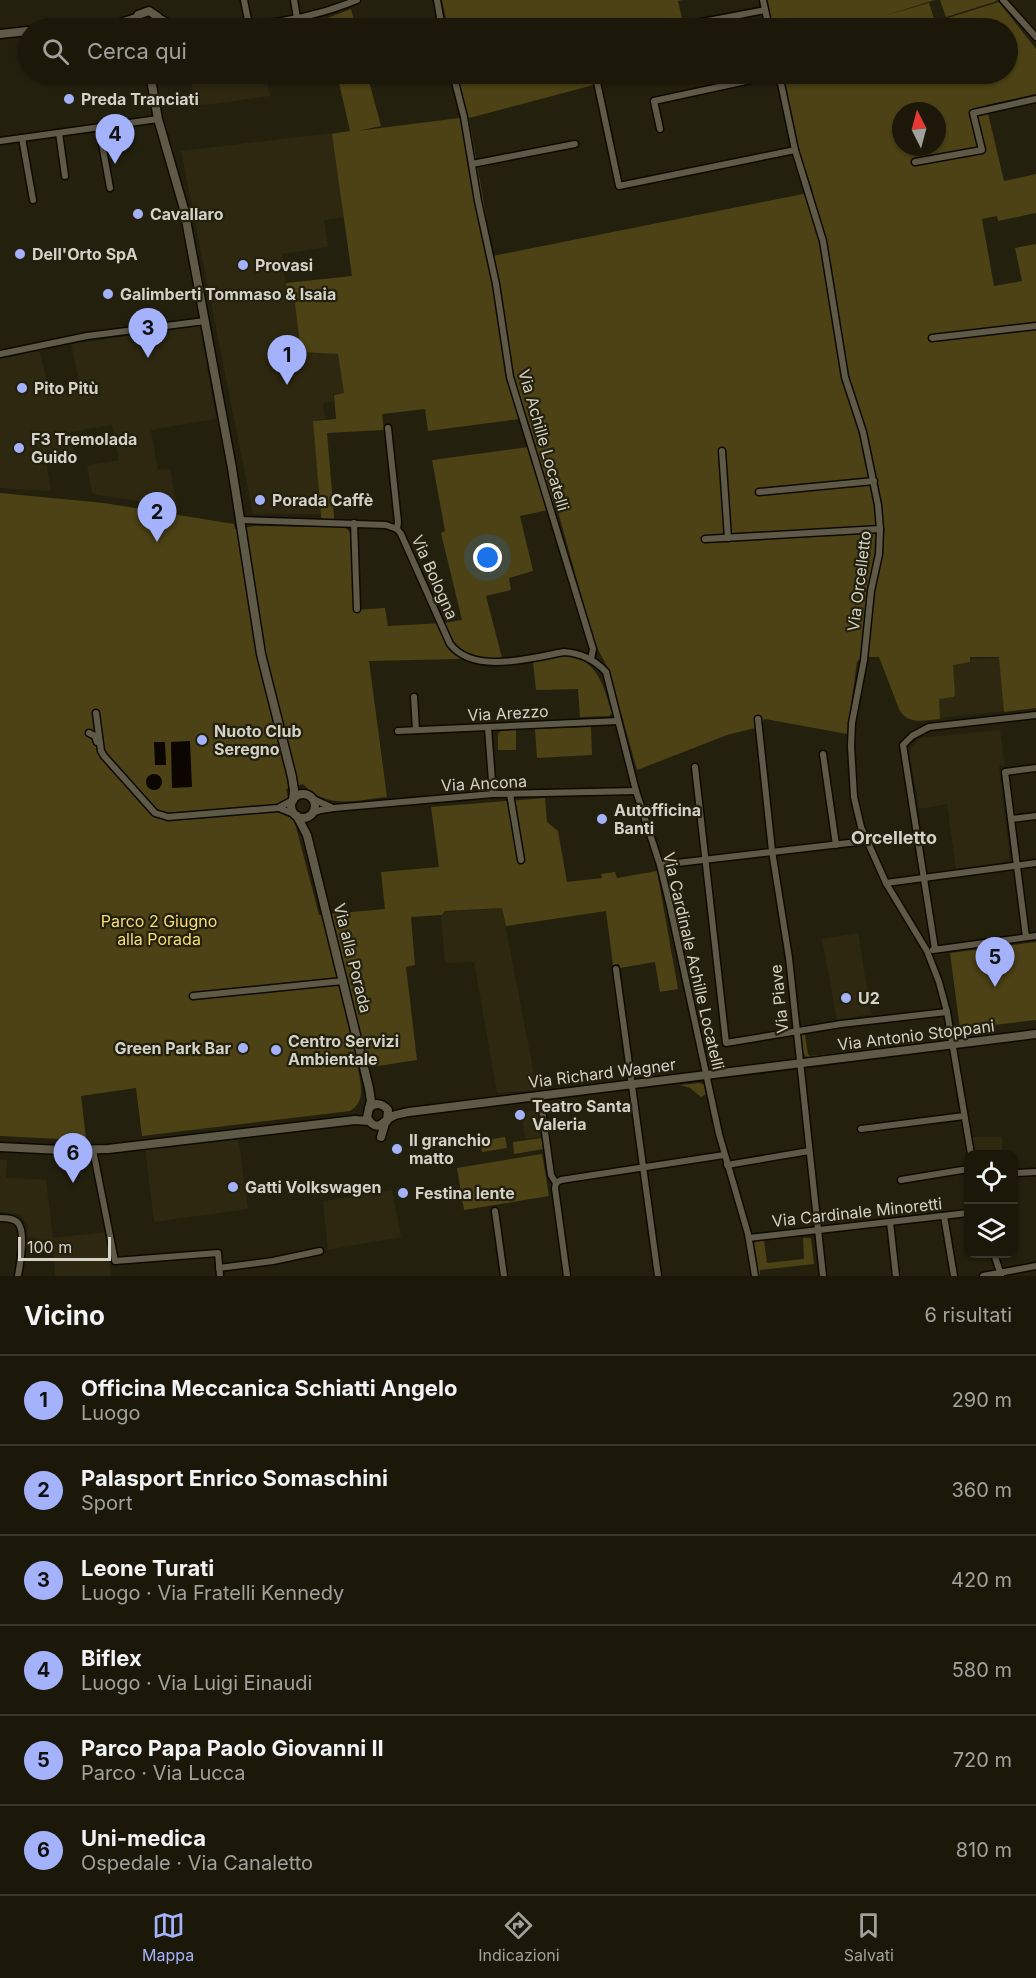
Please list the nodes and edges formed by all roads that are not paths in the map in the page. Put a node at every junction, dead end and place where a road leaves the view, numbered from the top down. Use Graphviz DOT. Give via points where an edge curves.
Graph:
graph roads {
  1 [pos="244,0"];
  2 [pos="294,0"];
  3 [pos="357,0"];
  4 [pos="763,0"];
  5 [pos="1003,0"];
  6 [pos="436,1"];
  7 [pos="765,10"];
  8 [pos="158,17"];
  9 [pos="136,18"];
  10 [pos="248,18"];
  11 [pos="297,18"];
  12 [pos="440,18"];
  13 [pos="723,18"];
  14 [pos="767,18"];
  15 [pos="18,32"];
  16 [pos="0,34"];
  17 [pos="1036,38"];
  18 [pos="152,84"];
  19 [pos="456,84"];
  20 [pos="597,84"];
  21 [pos="733,84"];
  22 [pos="781,84"];
  23 [pos="1036,99"];
  24 [pos="158,119"];
  25 [pos="99,127"];
  26 [pos="660,129"];
  27 [pos="59,133"];
  28 [pos="22,138"];
  29 [pos="0,141"];
  30 [pos="575,144"];
  31 [pos="795,150"];
  32 [pos="915,162"];
  33 [pos="472,164"];
  34 [pos="65,176"];
  35 [pos="111,188"];
  36 [pos="33,200"];
  37 [pos="205,321"];
  38 [pos="1036,326"];
  39 [pos="932,338"];
  40 [pos="0,354"];
  41 [pos="388,428"];
  42 [pos="722,451"];
  43 [pos="874,481"];
  44 [pos="759,492"];
  45 [pos="241,521"];
  46 [pos="354,523"];
  47 [pos="397,529"];
  48 [pos="880,529"];
  49 [pos="728,538"];
  50 [pos="705,539"];
  51 [pos="357,609"];
  52 [pos="591,659"];
  53 [pos="414,697"];
  54 [pos="96,713"];
  55 [pos="1036,715"];
  56 [pos="758,719"];
  57 [pos="618,721"];
  58 [pos="488,728"];
  59 [pos="416,730"];
  60 [pos="398,731"];
  61 [pos="89,733"];
  62 [pos="101,751"];
  63 [pos="823,754"];
  64 [pos="695,767"];
  65 [pos="1036,768"];
  66 [pos="292,777"];
  67 [pos="636,791"];
  68 [pos="493,794"];
  69 [pos="510,794"];
  70 [pos="311,797"];
  71 [pos="293,800"];
  72 [pos="278,808"];
  73 [pos="334,808"];
  74 [pos="295,815"];
  75 [pos="311,815"];
  76 [pos="1036,816"];
  77 [pos="1011,819"];
  78 [pos="308,835"];
  79 [pos="866,841"];
  80 [pos="836,845"];
  81 [pos="772,851"];
  82 [pos="521,860"];
  83 [pos="707,860"];
  84 [pos="1036,863"];
  85 [pos="660,865"];
  86 [pos="1016,866"];
  87 [pos="924,878"];
  88 [pos="886,883"];
  89 [pos="1036,936"];
  90 [pos="1026,937"];
  91 [pos="935,950"];
  92 [pos="927,951"];
  93 [pos="616,969"];
  94 [pos="343,981"];
  95 [pos="193,996"];
  96 [pos="947,1012"];
  97 [pos="796,1031"];
  98 [pos="1036,1034"];
  99 [pos="953,1045"];
  100 [pos="799,1064"];
  101 [pos="706,1075"];
  102 [pos="632,1084"];
  103 [pos="369,1088"];
  104 [pos="540,1096"];
  105 [pos="384,1106"];
  106 [pos="368,1110"];
  107 [pos="409,1112"];
  108 [pos="964,1116"];
  109 [pos="355,1120"];
  110 [pos="386,1122"];
  111 [pos="372,1123"];
  112 [pos="861,1130"];
  113 [pos="0,1147"];
  114 [pos="93,1150"];
  115 [pos="809,1150"];
  116 [pos="970,1150"];
  117 [pos="724,1155"];
  118 [pos="727,1165"];
  119 [pos="643,1167"];
  120 [pos="964,1170"];
  121 [pos="1036,1172"];
  122 [pos="1018,1173"];
  123 [pos="901,1180"];
  124 [pos="556,1183"];
  125 [pos="495,1211"];
  126 [pos="964,1214"];
  127 [pos="944,1216"];
  128 [pos="0,1218"];
  129 [pos="890,1222"];
  130 [pos="818,1230"];
  131 [pos="749,1238"];
  132 [pos="320,1251"];
  133 [pos="995,1258"];
  134 [pos="1036,1266"];
  135 [pos="219,1268"];
  136 [pos="1001,1275"];
  137 [pos="18,1276"];
  138 [pos="220,1276"];
  139 [pos="504,1276"];
  140 [pos="567,1276"];
  141 [pos="658,1276"];
  142 [pos="755,1276"];
  143 [pos="823,1276"];
  144 [pos="896,1276"];
  145 [pos="954,1276"];
  146 [pos="983,1276"];
  1 -- 10 [label="street"];
  2 -- 11 [label="street"];
  3 -- 11 [label="street"];
  4 -- 7 [label="street"];
  5 -- 17 [label="street"];
  6 -- 12 [label="street"];
  7 -- 13 [label="street"];
  7 -- 14 [label="street"];
  8 -- 9 [label="street" via="145,11"];
  15 -- 16 [label="street"];
  18 -- 24 [label="street"];
  19 -- 33 [label="street, Via Achille Locatelli"];
  20 -- 31 [label="street" via="618,186"];
  21 -- 26 [label="street" via="654,101"];
  22 -- 31 [label="street, Via Orcelletto"];
  23 -- 32 [label="street" via="974,113 982,150"];
  24 -- 25 [label="street"];
  24 -- 37 [label="street" via="184,209"];
  25 -- 27 [label="street"];
  25 -- 35 [label="street"];
  27 -- 28 [label="street"];
  27 -- 34 [label="street"];
  28 -- 29 [label="street"];
  28 -- 36 [label="street"];
  30 -- 33 [label="street"];
  31 -- 43 [label="street, Via Orcelletto" via="823,241 845,377"];
  33 -- 52 [label="street, Via Achille Locatelli" via="510,377 592,649"];
  37 -- 40 [label="street" via="87,336"];
  37 -- 45 [label="street"];
  38 -- 39 [label="street"];
  41 -- 47 [label="street"];
  42 -- 49 [label="street"];
  43 -- 44 [label="street"];
  43 -- 48 [label="street, Via Orcelletto"];
  45 -- 46 [label="street, Via Bologna"];
  45 -- 66 [label="street" via="261,654"];
  46 -- 47 [label="street, Via Bologna"];
  46 -- 51 [label="street"];
  47 -- 52 [label="street, Via Bologna" via="450,644 459,654 490,662 564,652"];
  48 -- 49 [label="street"];
  48 -- 79 [label="street, Via Orcelletto" via="852,723 854,797"];
  49 -- 50 [label="street"];
  52 -- 57 [label="street, Via Cardinale Achille Locatelli" via="606,672"];
  53 -- 59 [label="street"];
  54 -- 62 [label="street"];
  55 -- 87 [label="street" via="929,727 903,745"];
  56 -- 81 [label="street, Via Piave"];
  57 -- 58 [label="street, Via Arezzo"];
  57 -- 67 [label="street, Via Cardinale Achille Locatelli"];
  58 -- 59 [label="street, Via Arezzo"];
  58 -- 68 [label="street"];
  59 -- 60 [label="street, Via Arezzo"];
  61 -- 62 [label="street" via="95,736"];
  62 -- 72 [label="street" via="155,813 168,817"];
  63 -- 80 [label="street"];
  64 -- 83 [label="street"];
  65 -- 77 [label="street" via="1005,772"];
  66 -- 70 [label="street"];
  66 -- 71 [label="street"];
  67 -- 69 [label="street, Via Ancona"];
  67 -- 85 [label="street, Via Cardinale Achille Locatelli"];
  68 -- 69 [label="street, Via Ancona"];
  68 -- 73 [label="street, Via Ancona"];
  69 -- 82 [label="street"];
  70 -- 71 [label="street" via="300,794"];
  70 -- 73 [label="street, Via Ancona"];
  70 -- 75 [label="street" via="315,805"];
  71 -- 72 [label="street"];
  71 -- 74 [label="street"];
  72 -- 74 [label="street"];
  73 -- 75 [label="street, Via Ancona"];
  74 -- 75 [label="street"];
  74 -- 78 [label="street, Via alla Porada"];
  75 -- 78 [label="street, Via alla Porada"];
  76 -- 77 [label="street"];
  77 -- 86 [label="street"];
  78 -- 94 [label="street, Via alla Porada"];
  79 -- 80 [label="street"];
  79 -- 88 [label="street, Via Orcelletto"];
  80 -- 81 [label="street"];
  81 -- 83 [label="street"];
  81 -- 97 [label="street, Via Piave"];
  83 -- 85 [label="street"];
  83 -- 97 [label="street" via="726,1043"];
  84 -- 86 [label="street"];
  85 -- 101 [label="street, Via Cardinale Achille Locatelli"];
  86 -- 87 [label="street"];
  86 -- 90 [label="street"];
  87 -- 88 [label="street"];
  87 -- 91 [label="street"];
  88 -- 92 [label="street, Via Orcelletto"];
  89 -- 90 [label="street"];
  90 -- 91 [label="street"];
  91 -- 92 [label="street"];
  92 -- 96 [label="street, Via Orcelletto"];
  93 -- 102 [label="street"];
  94 -- 95 [label="street"];
  94 -- 103 [label="street, Via alla Porada"];
  96 -- 97 [label="street"];
  96 -- 99 [label="street, Via Orcelletto"];
  97 -- 100 [label="street, Via Piave"];
  98 -- 99 [label="street, Via Antonio Stoppani"];
  99 -- 100 [label="street, Via Antonio Stoppani"];
  99 -- 108 [label="street, Via Orcelletto"];
  100 -- 101 [label="street, Via Richard Wagner"];
  100 -- 115 [label="street, Via Piave"];
  101 -- 102 [label="street, Via Richard Wagner"];
  101 -- 117 [label="street, Via Cardinale Achille Locatelli"];
  102 -- 104 [label="street, Via Richard Wagner"];
  102 -- 119 [label="street"];
  103 -- 105 [label="street, Via alla Porada"];
  103 -- 106 [label="street, Via alla Porada"];
  104 -- 107 [label="street, Via Richard Wagner"];
  104 -- 124 [label="street" via="551,1175"];
  105 -- 106 [label="street" via="375,1104"];
  105 -- 107 [label="street, Via Richard Wagner"];
  105 -- 110 [label="street" via="389,1113"];
  106 -- 109 [label="street"];
  106 -- 111 [label="street"];
  107 -- 110 [label="street, Via Richard Wagner"];
  108 -- 112 [label="street"];
  108 -- 116 [label="street, Via Orcelletto"];
  109 -- 111 [label="street"];
  109 -- 114 [label="street"];
  110 -- 111 [label="street"];
  113 -- 114 [label="street"];
  114 -- 135 [label="street" via="115,1261 218,1253"];
  115 -- 118 [label="street"];
  115 -- 130 [label="street, Via Piave"];
  117 -- 118 [label="street, Via Cardinale Achille Locatelli"];
  117 -- 119 [label="street"];
  118 -- 131 [label="street, Via Cardinale Achille Locatelli"];
  119 -- 124 [label="street"];
  119 -- 141 [label="street"];
  120 -- 123 [label="street"];
  121 -- 122 [label="street"];
  124 -- 140 [label="street"];
  125 -- 139 [label="street"];
  126 -- 127 [label="street, Via Cardinale Minoretti"];
  127 -- 129 [label="street, Via Cardinale Minoretti"];
  127 -- 145 [label="street"];
  128 -- 137 [label="street" via="13,1219 21,1230"];
  129 -- 130 [label="street, Via Cardinale Minoretti"];
  129 -- 144 [label="street"];
  130 -- 131 [label="street, Via Cardinale Minoretti"];
  130 -- 143 [label="street, Via Piave"];
  131 -- 142 [label="street, Via Cardinale Achille Locatelli"];
  132 -- 135 [label="street"];
  133 -- 136 [label="street"];
  134 -- 136 [label="street"];
  135 -- 138 [label="street"];
  136 -- 146 [label="street"];
}
